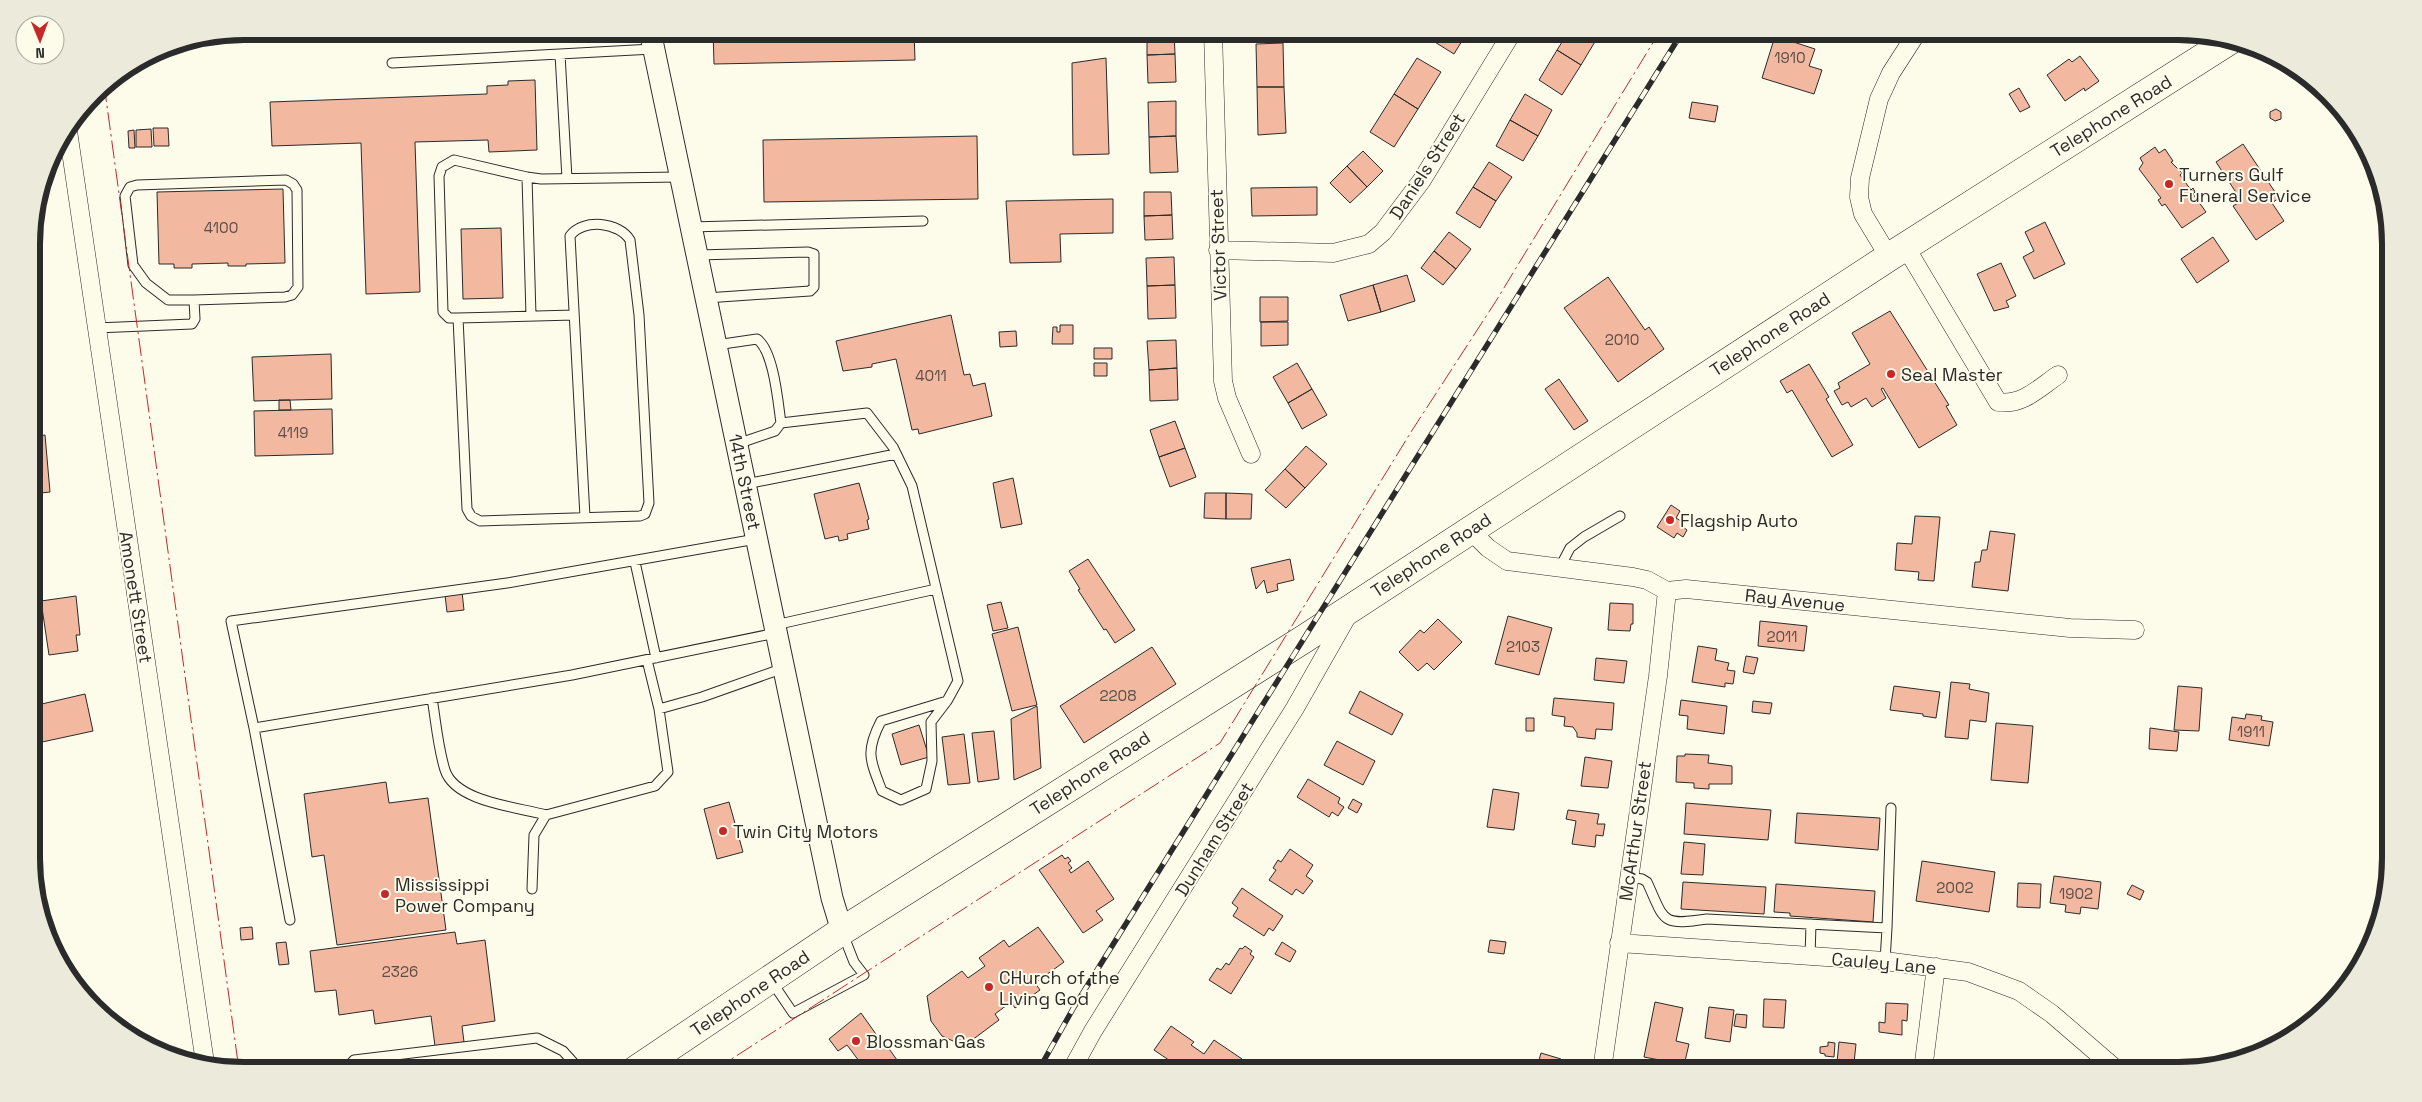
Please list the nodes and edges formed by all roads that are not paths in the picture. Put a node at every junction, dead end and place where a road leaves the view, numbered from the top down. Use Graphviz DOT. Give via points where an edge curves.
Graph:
graph roads {
  1 [pos="652,40"];
  2 [pos="1213,40"];
  3 [pos="1508,40"];
  4 [pos="1912,40"];
  5 [pos="2224,45"];
  6 [pos="560,54"];
  7 [pos="392,63"];
  8 [pos="69,139"];
  9 [pos="527,177"];
  10 [pos="680,177"];
  11 [pos="567,178"];
  12 [pos="923,221"];
  13 [pos="691,227"];
  14 [pos="1218,250"];
  15 [pos="1897,251"];
  16 [pos="697,255"];
  17 [pos="706,298"];
  18 [pos="194,300"];
  19 [pos="574,315"];
  20 [pos="531,316"];
  21 [pos="458,318"];
  22 [pos="96,328"];
  23 [pos="716,345"];
  24 [pos="2058,375"];
  25 [pos="781,423"];
  26 [pos="737,444"];
  27 [pos="896,454"];
  28 [pos="1251,454"];
  29 [pos="746,484"];
  30 [pos="1620,516"];
  31 [pos="585,518"];
  32 [pos="1470,530"];
  33 [pos="757,539"];
  34 [pos="635,562"];
  35 [pos="1559,569"];
  36 [pos="936,589"];
  37 [pos="1667,591"];
  38 [pos="1354,604"];
  39 [pos="776,629"];
  40 [pos="2135,630"];
  41 [pos="656,658"];
  42 [pos="646,660"];
  43 [pos="784,668"];
  44 [pos="432,698"];
  45 [pos="947,701"];
  46 [pos="659,709"];
  47 [pos="254,728"];
  48 [pos="1891,808"];
  49 [pos="546,815"];
  50 [pos="1628,877"];
  51 [pos="532,889"];
  52 [pos="290,920"];
  53 [pos="1811,924"];
  54 [pos="1887,928"];
  55 [pos="842,931"];
  56 [pos="1619,943"];
  57 [pos="1810,957"];
  58 [pos="1885,961"];
  59 [pos="1936,967"];
  60 [pos="771,979"];
  61 [pos="205,1058"];
  62 [pos="352,1062"];
  63 [pos="572,1062"];
  64 [pos="647,1062"];
  65 [pos="1076,1062"];
  66 [pos="1603,1062"];
  67 [pos="1925,1062"];
  68 [pos="2108,1062"];
  1 -- 6 [label="lane"];
  1 -- 10 [label="street, 14th Street"];
  2 -- 14 [label="street, Victor Street"];
  3 -- 14 [label="street, Daniels Street" via="1422,180 1383,232 1370,244 1333,253"];
  4 -- 15 [label="street" via="1891,72 1879,99 1860,178 1859,197 1863,214"];
  5 -- 15 [label="main road, Telephone Road"];
  6 -- 7 [label="lane"];
  6 -- 11 [label="lane"];
  8 -- 22 [label="street, Amonett Street"];
  9 -- 11 [label="lane"];
  9 -- 20 [label="lane"];
  9 -- 21 [label="lane" via="464,161 454,160 442,167 439,176 443,312 449,318"];
  10 -- 11 [label="lane"];
  10 -- 13 [label="street, 14th Street"];
  12 -- 13 [label="lane"];
  13 -- 16 [label="street, 14th Street"];
  14 -- 28 [label="street, Victor Street" via="1223,381"];
  15 -- 24 [label="street" via="1998,402 2021,401"];
  15 -- 32 [label="main road, Telephone Road"];
  16 -- 17 [label="street, 14th Street"];
  16 -- 17 [label="lane" via="814,254 814,287 810,291"];
  17 -- 23 [label="street, 14th Street"];
  18 -- 18 [label="lane" via="292,295 298,287 297,190 293,184 286,180 130,187 125,196 133,265 146,283 168,300"];
  18 -- 22 [label="lane" via="195,319 192,324"];
  19 -- 20 [label="lane"];
  19 -- 31 [label="lane"];
  19 -- 31 [label="lane" via="570,236 575,228 582,226 611,225 624,231 630,240 639,315 649,503 645,514 640,516"];
  20 -- 21 [label="lane"];
  21 -- 31 [label="lane" via="467,509 471,516 480,521"];
  22 -- 61 [label="street, Amonett Street"];
  23 -- 25 [label="lane" via="750,340 763,344 774,377"];
  23 -- 26 [label="street, 14th Street"];
  25 -- 26 [label="lane" via="775,431"];
  25 -- 27 [label="lane" via="868,413"];
  26 -- 29 [label="street, 14th Street"];
  27 -- 29 [label="lane"];
  27 -- 36 [label="lane" via="912,486"];
  29 -- 33 [label="street, 14th Street"];
  30 -- 35 [label="lane" via="1570,548"];
  32 -- 35 [label="street" via="1507,561"];
  32 -- 38 [label="main road, Telephone Road"];
  33 -- 34 [label="lane"];
  33 -- 39 [label="street, 14th Street"];
  34 -- 41 [label="lane"];
  34 -- 47 [label="lane" via="231,621"];
  35 -- 37 [label="street" via="1633,577 1647,580"];
  36 -- 39 [label="lane"];
  36 -- 45 [label="lane" via="958,681"];
  37 -- 40 [label="street, Ray Avenue" via="1686,589 2070,628"];
  37 -- 50 [label="street, McArthur Street" via="1658,676"];
  38 -- 55 [label="main road, Telephone Road" via="1304,639"];
  38 -- 65 [label="street, Dunham Street" via="1295,708"];
  39 -- 41 [label="lane"];
  39 -- 43 [label="street, 14th Street"];
  41 -- 42 [label="lane"];
  42 -- 44 [label="lane"];
  42 -- 46 [label="lane"];
  43 -- 46 [label="lane"];
  43 -- 55 [label="street, 14th Street" via="832,898"];
  44 -- 47 [label="lane"];
  44 -- 49 [label="lane" via="445,772 460,791"];
  45 -- 45 [label="lane" via="881,721 871,740 871,764 882,791 901,800 926,789 932,761 930,722"];
  46 -- 49 [label="lane" via="668,772 655,786"];
  47 -- 52 [label="lane"];
  48 -- 54 [label="lane"];
  49 -- 51 [label="lane" via="534,835"];
  50 -- 53 [label="lane" via="1646,882 1663,917 1670,921 1707,919"];
  50 -- 56 [label="street, McArthur Street"];
  53 -- 54 [label="lane"];
  53 -- 57 [label="lane"];
  54 -- 58 [label="lane"];
  55 -- 60 [label="main road, Telephone Road"];
  55 -- 60 [label="lane" via="854,962 864,975 793,1013"];
  56 -- 57 [label="street, Cauley Lane"];
  56 -- 66 [label="street, McArthur Street"];
  57 -- 58 [label="street, Cauley Lane"];
  58 -- 59 [label="street, Cauley Lane"];
  59 -- 67 [label="street"];
  59 -- 68 [label="street, Cauley Lane" via="1968,972 2019,991 2052,1014"];
  60 -- 64 [label="main road, Telephone Road"];
  62 -- 63 [label="lane" via="537,1038 563,1051"];
}
